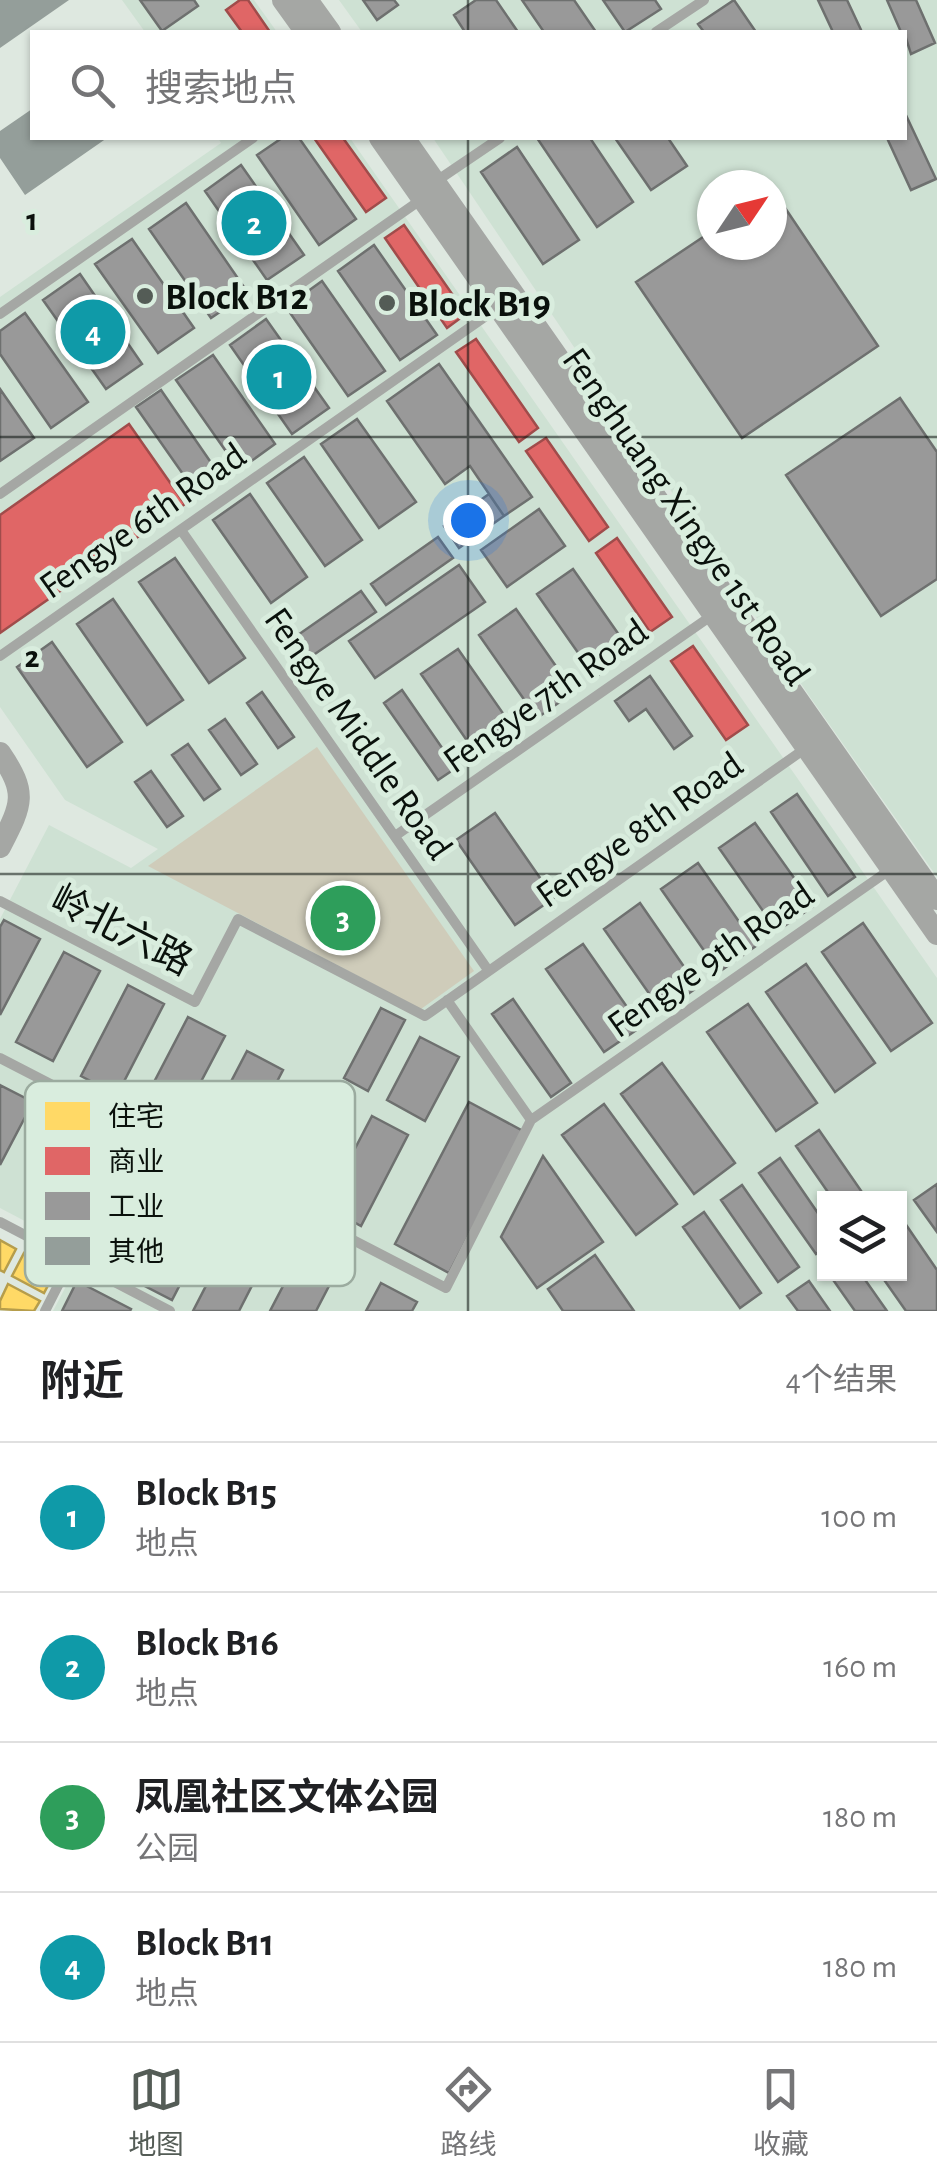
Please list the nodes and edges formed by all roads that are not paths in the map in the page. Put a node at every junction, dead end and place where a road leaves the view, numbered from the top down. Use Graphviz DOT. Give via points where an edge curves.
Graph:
graph roads {
  1 [pos="283,0"];
  2 [pos="308,0"];
  3 [pos="704,0"];
  4 [pos="305,30"];
  5 [pos="329,30"];
  6 [pos="659,30"];
  7 [pos="250,140"];
  8 [pos="382,140"];
  9 [pos="405,140"];
  10 [pos="497,140"];
  11 [pos="429,190"];
  12 [pos="507,302"];
  13 [pos="0,314"];
  14 [pos="0,494"];
  15 [pos="181,530"];
  16 [pos="721,608"];
  17 [pos="0,656"];
  18 [pos="815,742"];
  19 [pos="0,753"];
  20 [pos="395,836"];
  21 [pos="0,847"];
  22 [pos="900,863"];
  23 [pos="937,898"];
  24 [pos="0,901"];
  25 [pos="937,934"];
  26 [pos="488,970"];
  27 [pos="447,1000"];
  28 [pos="0,1058"];
  29 [pos="45,1081"];
  30 [pos="531,1120"];
  31 [pos="0,1222"];
  32 [pos="25,1235"];
  33 [pos="355,1241"];
  34 [pos="58,1286"];
  35 [pos="123,1286"];
  36 [pos="45,1311"];
  37 [pos="170,1311"];
  1 -- 4 [label="street"];
  2 -- 5 [label="street"];
  3 -- 6 [label="lane"];
  7 -- 13 [label="lane"];
  8 -- 11 [label="street, Fenghuang Xingye 1st Road"];
  9 -- 11 [label="street, Fenghuang Xingye 1st Road"];
  10 -- 11 [label="lane"];
  11 -- 12 [label="street, Fenghuang Xingye 1st Road"];
  11 -- 14 [label="lane"];
  12 -- 15 [label="lane, Fengye 6th Road"];
  12 -- 16 [label="street, Fenghuang Xingye 1st Road"];
  15 -- 17 [label="lane, Fengye 6th Road"];
  15 -- 20 [label="lane, Fengye Middle Road"];
  16 -- 18 [label="street, Fenghuang Xingye 1st Road"];
  16 -- 20 [label="lane, Fengye 7th Road"];
  18 -- 22 [label="street, Fenghuang Xingye 1st Road"];
  18 -- 26 [label="lane, Fengye 8th Road"];
  19 -- 21 [label="street" via="21,792"];
  20 -- 26 [label="lane, Fengye Middle Road"];
  22 -- 23 [label="street, Fenghuang Xingye 1st Road"];
  22 -- 25 [label="street, Fenghuang Xingye 1st Road"];
  22 -- 30 [label="lane, Fengye 9th Road"];
  24 -- 27 [label="lane, 岭北六路" via="195,1002 238,919 424,1016"];
  26 -- 27 [label="lane, 岭北六路"];
  27 -- 30 [label="lane"];
  28 -- 29 [label="lane"];
  30 -- 33 [label="lane" via="446,1288"];
  31 -- 32 [label="lane"];
  34 -- 36 [label="lane"];
  35 -- 37 [label="lane"];
}
